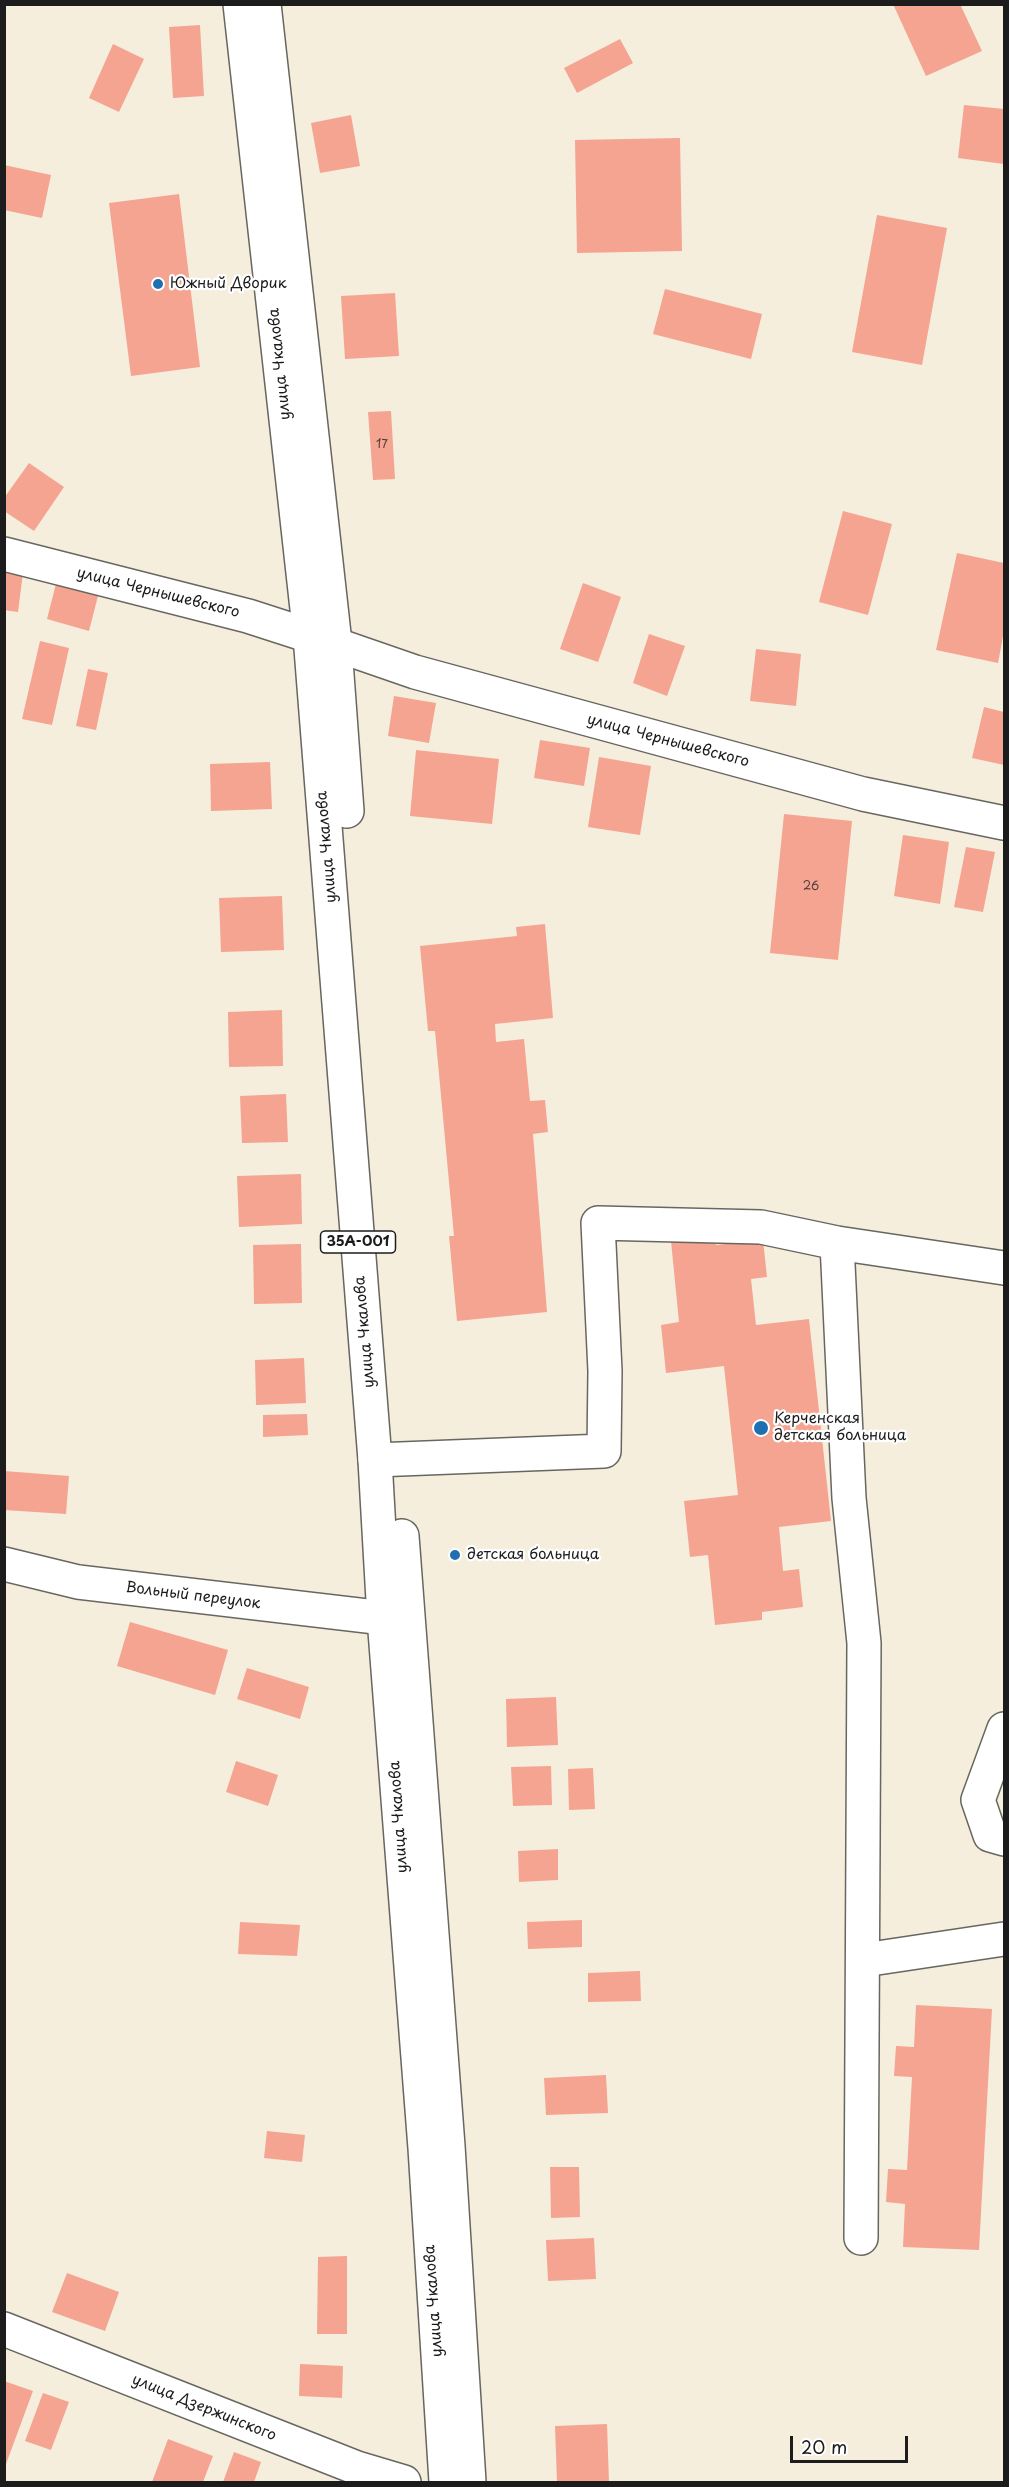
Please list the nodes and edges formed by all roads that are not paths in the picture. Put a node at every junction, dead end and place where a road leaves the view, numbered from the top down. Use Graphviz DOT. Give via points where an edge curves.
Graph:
graph roads {
  1 [pos="240,4"];
  2 [pos="264,4"];
  3 [pos="4,554"];
  4 [pos="322,640"];
  5 [pos="1005,823"];
  6 [pos="837,1243"];
  7 [pos="1005,1268"];
  8 [pos="386,1459"];
  9 [pos="4,1564"];
  10 [pos="396,1617"];
  11 [pos="1005,1729"];
  12 [pos="1005,1839"];
  13 [pos="1005,1939"];
  14 [pos="864,1960"];
  15 [pos="861,2238"];
  16 [pos="4,2330"];
  17 [pos="404,2482"];
  18 [pos="446,2482"];
  19 [pos="469,2482"];
  1 -- 4 [label="main road, улица Чкалова / 35А-001"];
  2 -- 4 [label="main road, улица Чкалова / 35А-001"];
  3 -- 4 [label="main road, улица Чернышевского" via="248,616"];
  4 -- 5 [label="main road, улица Чернышевского" via="415,672 863,794"];
  4 -- 8 [label="main road, улица Чкалова / 35А-001"];
  6 -- 7 [label="main road"];
  6 -- 8 [label="main road" via="761,1227 598,1223 605,1371 604,1451"];
  6 -- 14 [label="main road" via="849,1498 864,1643"];
  8 -- 10 [label="main road, улица Чкалова / 35А-001"];
  9 -- 10 [label="main road, Вольный переулок" via="78,1582"];
  10 -- 18 [label="main road, улица Чкалова / 35А-001"];
  10 -- 19 [label="main road, улица Чкалова / 35А-001" via="448,2146"];
  11 -- 12 [label="main road" via="978,1800 990,1835"];
  13 -- 14 [label="main road"];
  14 -- 15 [label="main road"];
  16 -- 17 [label="main road, улица Дзержинского" via="357,2468"];
}
